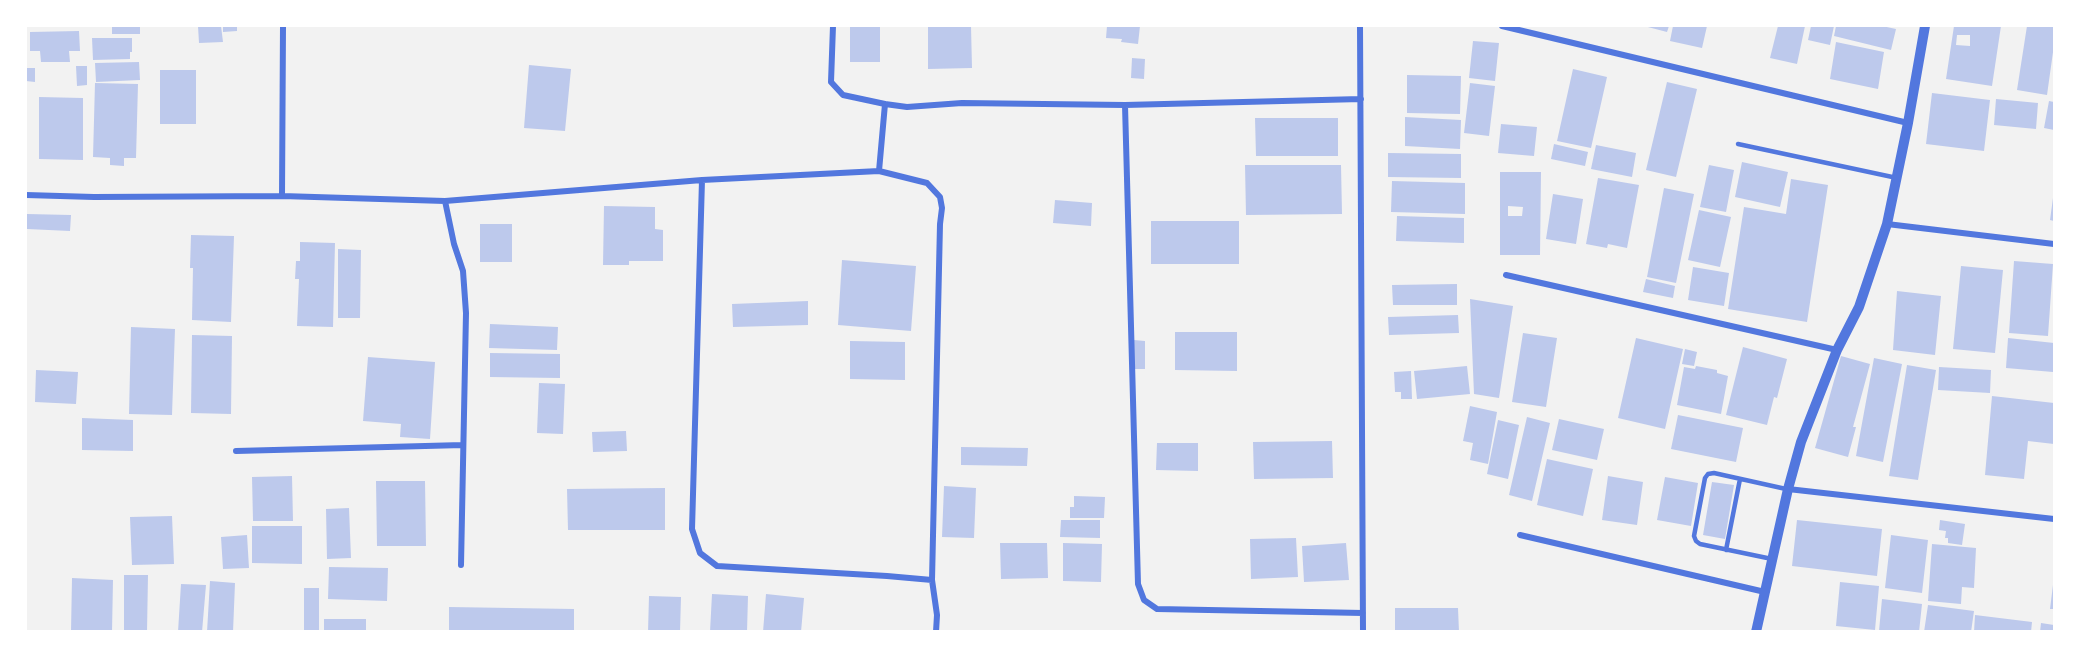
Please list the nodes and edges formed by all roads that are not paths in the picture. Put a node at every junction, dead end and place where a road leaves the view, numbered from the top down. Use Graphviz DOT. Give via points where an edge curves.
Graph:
graph roads {
  1 [pos="284,26"];
  2 [pos="832,26"];
  3 [pos="1360,26"];
  4 [pos="1502,26"];
  5 [pos="1925,26"];
  6 [pos="1361,99"];
  7 [pos="885,104"];
  8 [pos="1125,105"];
  9 [pos="1908,123"];
  10 [pos="1738,144"];
  11 [pos="879,171"];
  12 [pos="1897,178"];
  13 [pos="702,180"];
  14 [pos="26,195"];
  15 [pos="282,196"];
  16 [pos="445,201"];
  17 [pos="1887,224"];
  18 [pos="2055,244"];
  19 [pos="1506,275"];
  20 [pos="1838,350"];
  21 [pos="463,445"];
  22 [pos="236,451"];
  23 [pos="1740,479"];
  24 [pos="1788,489"];
  25 [pos="2055,519"];
  26 [pos="1520,535"];
  27 [pos="1726,550"];
  28 [pos="1772,559"];
  29 [pos="460,565"];
  30 [pos="932,580"];
  31 [pos="1765,592"];
  32 [pos="1363,613"];
  33 [pos="936,632"];
  34 [pos="1364,632"];
  35 [pos="1756,632"];
  1 -- 15 [label="street"];
  2 -- 7 [label="street" via="831,82 843,95"];
  3 -- 6 [label="street"];
  4 -- 9 [label="street"];
  5 -- 9 [label="street"];
  6 -- 8 [label="street"];
  6 -- 32 [label="street"];
  7 -- 8 [label="street"];
  7 -- 11 [label="street"];
  8 -- 32 [label="street" via="1138,584 1144,600 1157,609"];
  9 -- 12 [label="street"];
  10 -- 12 [label="lane"];
  11 -- 13 [label="street"];
  11 -- 30 [label="street" via="927,183 940,196 942,208"];
  12 -- 17 [label="street"];
  13 -- 16 [label="street"];
  13 -- 30 [label="street" via="692,529 700,553 717,566"];
  14 -- 15 [label="street"];
  15 -- 16 [label="street"];
  16 -- 21 [label="street" via="464,282"];
  17 -- 18 [label="street"];
  17 -- 20 [label="street" via="1859,307"];
  19 -- 20 [label="street"];
  20 -- 24 [label="street" via="1801,442"];
  21 -- 22 [label="street"];
  21 -- 29 [label="street"];
  23 -- 24 [label="lane"];
  23 -- 27 [label="lane"];
  23 -- 27 [label="lane" via="1708,474 1694,536 1700,544"];
  24 -- 25 [label="street"];
  24 -- 28 [label="street"];
  26 -- 31 [label="street"];
  27 -- 28 [label="lane"];
  28 -- 31 [label="street"];
  30 -- 33 [label="street"];
  31 -- 35 [label="street"];
  32 -- 34 [label="street"];
}
